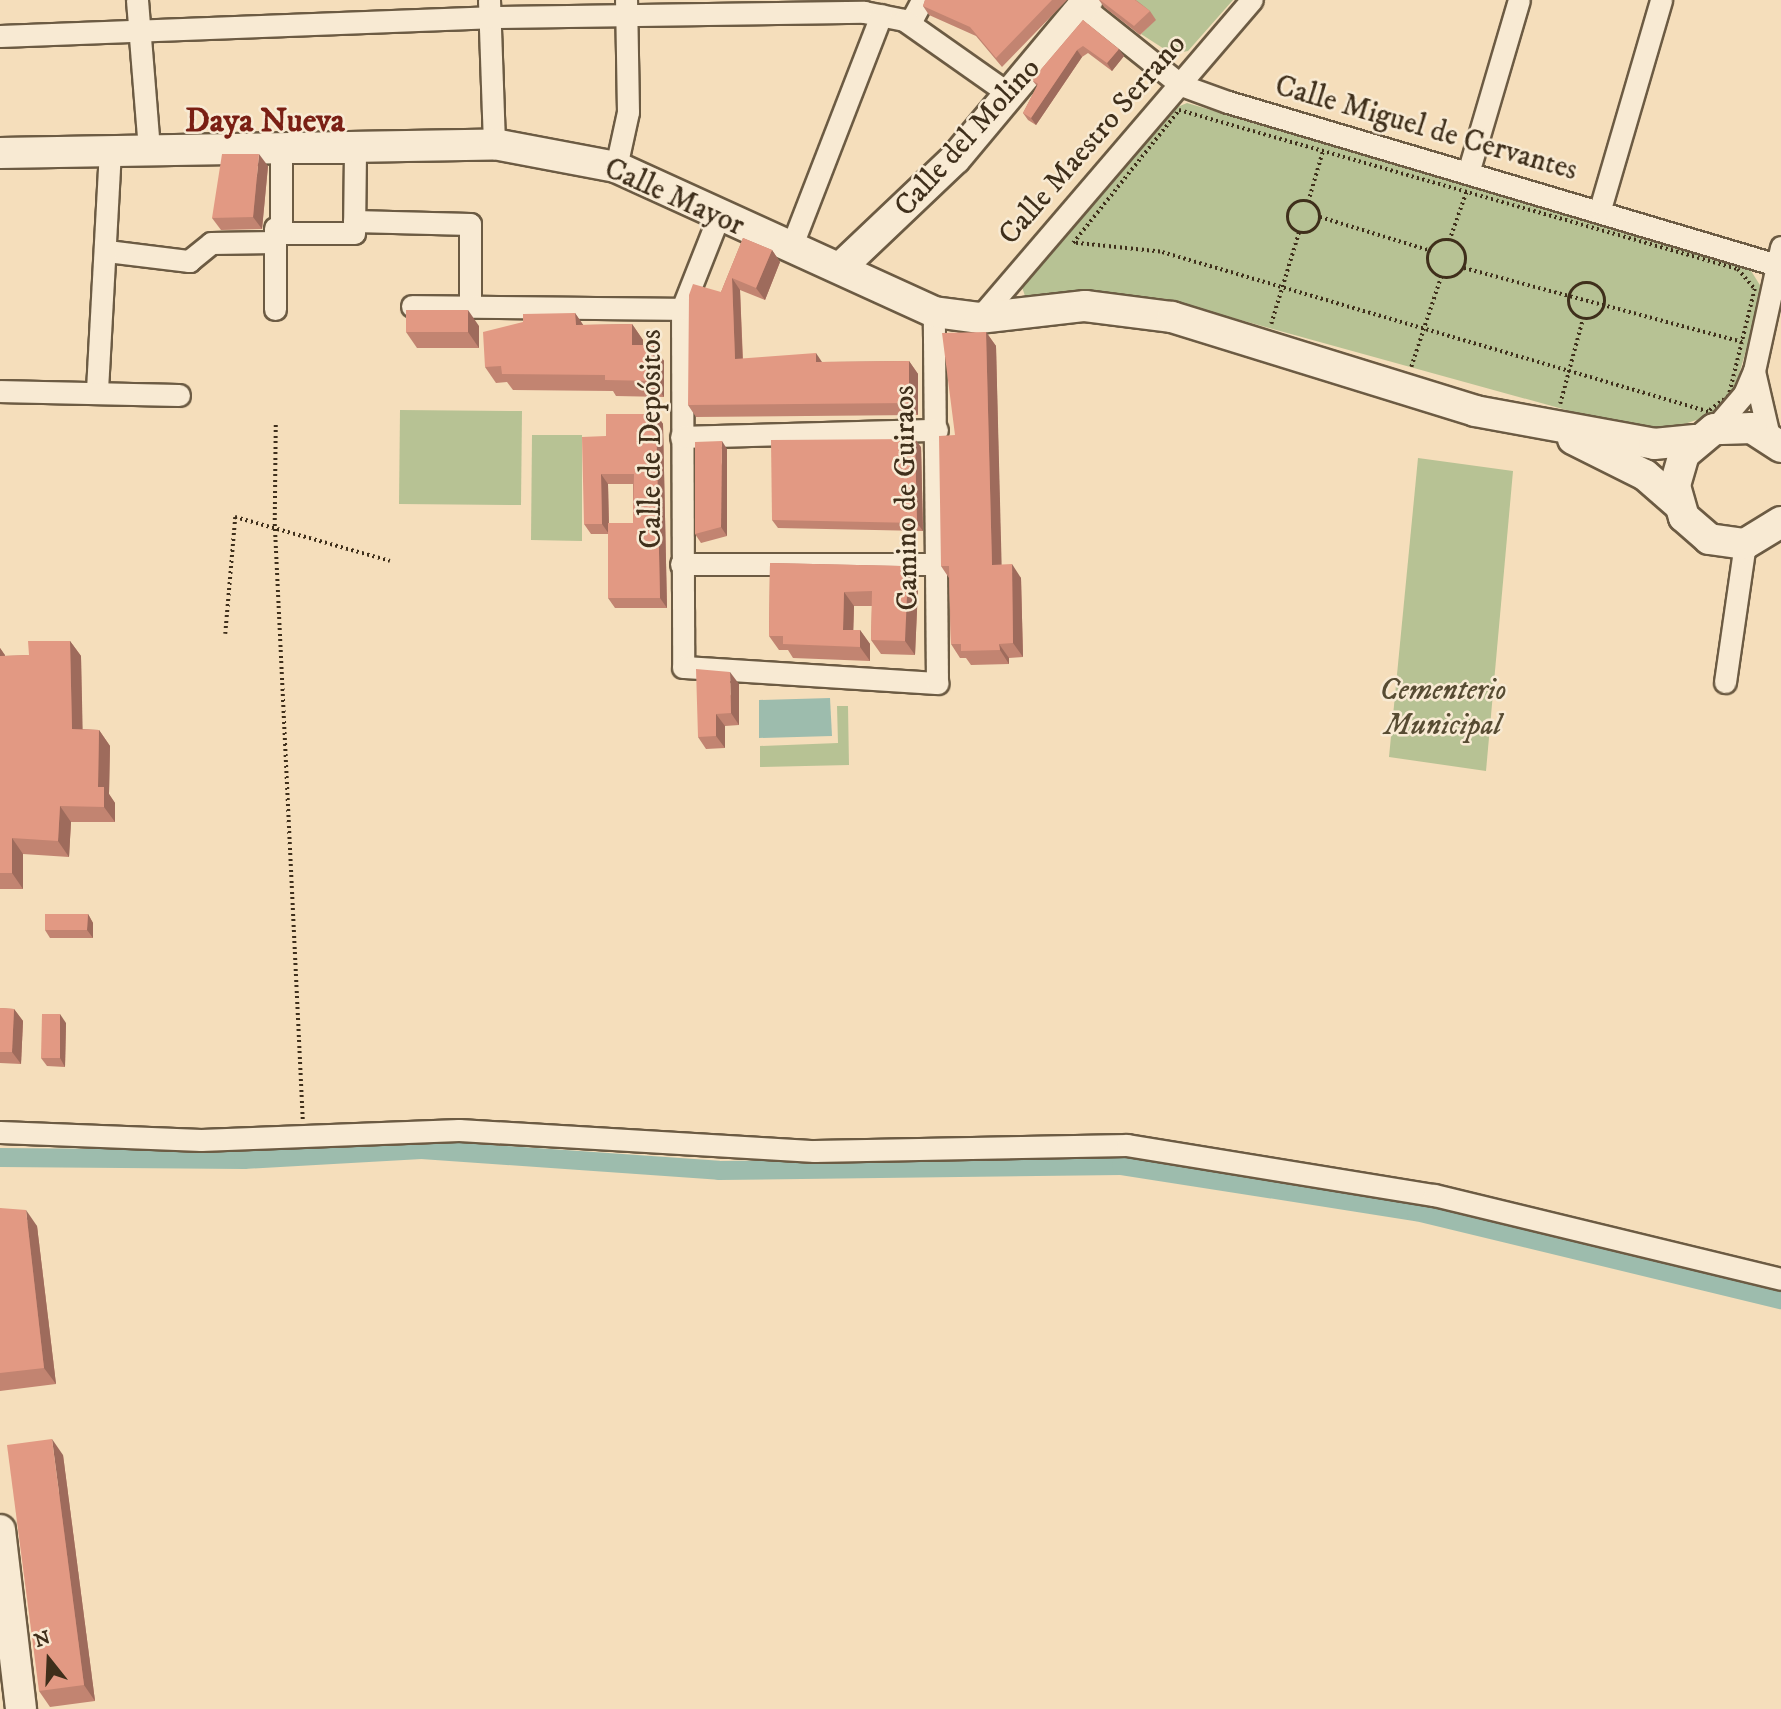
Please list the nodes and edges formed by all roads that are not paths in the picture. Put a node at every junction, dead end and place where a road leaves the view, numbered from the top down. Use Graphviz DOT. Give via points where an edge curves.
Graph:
graph roads {
  1 [pos="137,0"];
  2 [pos="922,0"];
  3 [pos="1252,0"];
  4 [pos="1519,0"];
  5 [pos="1661,0"];
  6 [pos="1085,3"];
  7 [pos="700,8"];
  8 [pos="490,9"];
  9 [pos="627,9"];
  10 [pos="869,9"];
  11 [pos="910,23"];
  12 [pos="138,31"];
  13 [pos="0,36"];
  14 [pos="1181,85"];
  15 [pos="1008,93"];
  16 [pos="494,144"];
  17 [pos="276,149"];
  18 [pos="110,150"];
  19 [pos="149,150"];
  20 [pos="0,153"];
  21 [pos="616,167"];
  22 [pos="1467,182"];
  23 [pos="1600,209"];
  24 [pos="718,218"];
  25 [pos="354,221"];
  26 [pos="275,242"];
  27 [pos="790,250"];
  28 [pos="107,251"];
  29 [pos="1779,256"];
  30 [pos="841,268"];
  31 [pos="412,306"];
  32 [pos="471,307"];
  33 [pos="275,309"];
  34 [pos="682,309"];
  35 [pos="934,312"];
  36 [pos="979,318"];
  37 [pos="1754,371"];
  38 [pos="0,390"];
  39 [pos="97,390"];
  40 [pos="179,396"];
  41 [pos="1553,420"];
  42 [pos="937,429"];
  43 [pos="1704,435"];
  44 [pos="681,437"];
  45 [pos="1775,442"];
  46 [pos="1677,503"];
  47 [pos="1769,533"];
  48 [pos="681,564"];
  49 [pos="940,564"];
  50 [pos="683,667"];
  51 [pos="1725,682"];
  52 [pos="0,1132"];
  53 [pos="1781,1279"];
  54 [pos="0,1530"];
  55 [pos="21,1709"];
  1 -- 12 [label="street"];
  2 -- 11 [label="street"];
  3 -- 14 [label="street, Calle Maestro Serrano"];
  4 -- 22 [label="street"];
  5 -- 23 [label="street"];
  6 -- 14 [label="street, Calle Miguel de Cervantes"];
  6 -- 15 [label="street, Calle del Molino"];
  7 -- 9 [label="street"];
  7 -- 10 [label="street"];
  8 -- 9 [label="street"];
  8 -- 12 [label="street"];
  8 -- 16 [label="street"];
  9 -- 21 [label="street" via="628,112"];
  10 -- 11 [label="street"];
  10 -- 27 [label="street"];
  11 -- 15 [label="street"];
  12 -- 13 [label="street"];
  12 -- 19 [label="street"];
  14 -- 22 [label="street, Calle Miguel de Cervantes"];
  14 -- 36 [label="street, Calle Maestro Serrano"];
  15 -- 30 [label="street, Calle del Molino" via="912,206"];
  16 -- 17 [label="street, Calle Mayor"];
  16 -- 21 [label="street, Calle Mayor"];
  17 -- 19 [label="street, Calle Mayor"];
  17 -- 26 [label="street"];
  18 -- 19 [label="street, Calle Mayor"];
  18 -- 20 [label="street, Calle Mayor"];
  18 -- 28 [label="street"];
  21 -- 24 [label="street, Calle Mayor"];
  22 -- 23 [label="street, Calle Miguel de Cervantes"];
  23 -- 29 [label="street, Calle Miguel de Cervantes"];
  24 -- 27 [label="street, Calle Mayor"];
  24 -- 34 [label="street, Calle de Depósitos"];
  25 -- 25 [label="street" via="355,152 281,152 281,233 354,233"];
  25 -- 32 [label="street" via="470,224"];
  26 -- 28 [label="street" via="211,243 189,261"];
  26 -- 33 [label="street"];
  27 -- 30 [label="street, Calle Mayor"];
  28 -- 39 [label="street"];
  29 -- 37 [label="street"];
  30 -- 35 [label="street, Calle Mayor"];
  31 -- 32 [label="street"];
  32 -- 34 [label="street"];
  34 -- 44 [label="street, Calle de Depósitos"];
  35 -- 36 [label="street, Calle Mayor"];
  35 -- 42 [label="street, Camino de Guiraos"];
  36 -- 41 [label="street, Calle Mayor" via="1085,306 1172,317 1475,411"];
  37 -- 43 [label="street" via="1744,394"];
  37 -- 45 [label="street"];
  38 -- 39 [label="street"];
  39 -- 40 [label="street"];
  41 -- 43 [label="street" via="1654,444"];
  41 -- 46 [label="street" via="1645,475"];
  42 -- 44 [label="street"];
  42 -- 49 [label="street, Camino de Guiraos"];
  43 -- 45 [label="street" via="1732,425"];
  43 -- 46 [label="street" via="1677,469"];
  44 -- 48 [label="street, Calle de Depósitos"];
  46 -- 47 [label="street" via="1694,529 1709,539"];
  47 -- 51 [label="street"];
  48 -- 49 [label="street"];
  48 -- 50 [label="street, Calle de Depósitos"];
  49 -- 50 [label="street, Camino de Guiraos" via="937,683"];
  52 -- 53 [label="street" via="173,1139 459,1130 814,1152 1127,1144 1434,1195"];
  54 -- 55 [label="street"];
}
